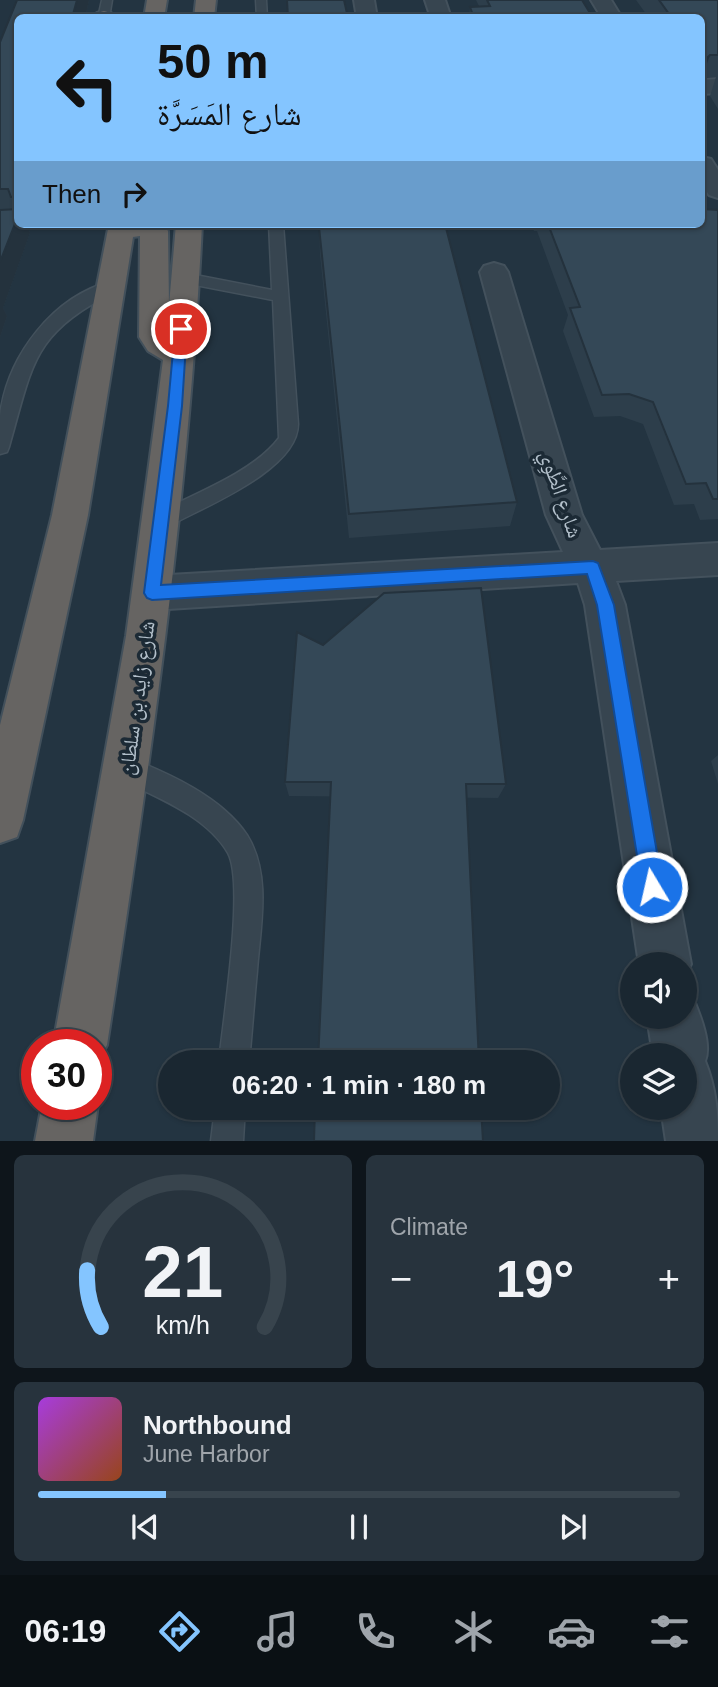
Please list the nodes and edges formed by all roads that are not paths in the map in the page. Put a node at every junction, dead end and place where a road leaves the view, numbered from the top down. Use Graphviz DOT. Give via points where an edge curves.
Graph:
graph roads {
  1 [pos="705,169"];
  2 [pos="718,190"];
  3 [pos="121,228"];
  4 [pos="146,228"];
  5 [pos="189,228"];
  6 [pos="276,228"];
  7 [pos="494,272"];
  8 [pos="185,278"];
  9 [pos="112,286"];
  10 [pos="282,297"];
  11 [pos="179,355"];
  12 [pos="0,447"];
  13 [pos="162,520"];
  14 [pos="718,559"];
  15 [pos="593,567"];
  16 [pos="152,593"];
  17 [pos="127,769"];
  18 [pos="0,820"];
  19 [pos="663,952"];
  20 [pos="83,1029"];
  21 [pos="235,1050"];
  22 [pos="67,1120"];
  23 [pos="229,1120"];
  24 [pos="691,1120"];
  25 [pos="64,1141"];
  26 [pos="227,1141"];
  27 [pos="695,1141"];
  1 -- 2 [label="street"];
  3 -- 9 [label="highway"];
  4 -- 11 [label="highway" via="154,231 154,337"];
  5 -- 8 [label="highway, شارع زايد بن سلطان"];
  6 -- 10 [label="lane"];
  7 -- 15 [label="street, شارع الطَّوِي" via="564,516"];
  8 -- 10 [label="lane"];
  8 -- 11 [label="highway, شارع زايد بن سلطان"];
  9 -- 12 [label="lane" via="65,312 42,336 26,366"];
  9 -- 18 [label="highway" via="70,515"];
  10 -- 13 [label="lane" via="287,442 246,475"];
  11 -- 13 [label="highway, شارع زايد بن سلطان"];
  13 -- 16 [label="highway, شارع زايد بن سلطان"];
  14 -- 15 [label="street"];
  15 -- 16 [label="street"];
  15 -- 19 [label="street, شارع الطَّوِي" via="606,605"];
  16 -- 17 [label="highway, شارع زايد بن سلطان"];
  17 -- 20 [label="highway, شارع زايد بن سلطان"];
  17 -- 21 [label="lane" via="195,806 238,843 248,873 249,900"];
  22 -- 25 [label="highway"];
  23 -- 26 [label="lane"];
  24 -- 27 [label="street"];
}
